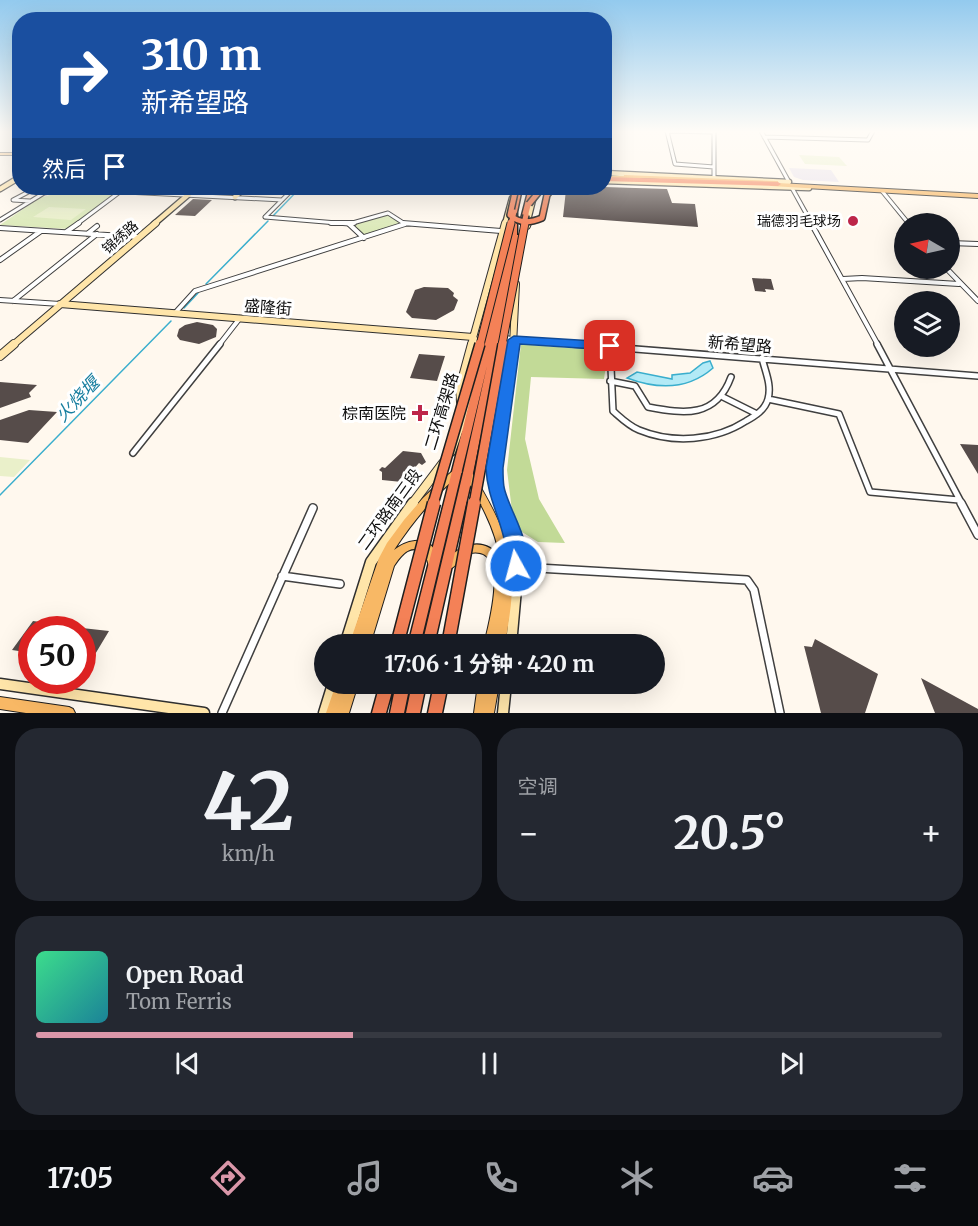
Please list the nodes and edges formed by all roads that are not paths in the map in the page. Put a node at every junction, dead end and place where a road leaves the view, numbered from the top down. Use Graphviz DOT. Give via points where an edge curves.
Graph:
graph roads {
  1 [pos="679,164"];
  2 [pos="779,164"];
  3 [pos="714,167"];
  4 [pos="612,177"];
  5 [pos="612,177"];
  6 [pos="612,177"];
  7 [pos="612,177"];
  8 [pos="714,177"];
  9 [pos="692,179"];
  10 [pos="778,184"];
  11 [pos="791,185"];
  12 [pos="815,187"];
  13 [pos="882,191"];
  14 [pos="978,194"];
  15 [pos="23,195"];
  16 [pos="45,195"];
  17 [pos="117,195"];
  18 [pos="188,195"];
  19 [pos="287,195"];
  20 [pos="514,195"];
  21 [pos="515,195"];
  22 [pos="516,195"];
  23 [pos="532,195"];
  24 [pos="533,195"];
  25 [pos="536,195"];
  26 [pos="547,195"];
  27 [pos="235,197"];
  28 [pos="282,200"];
  29 [pos="30,201"];
  30 [pos="529,204"];
  31 [pos="514,212"];
  32 [pos="900,213"];
  33 [pos="526,215"];
  34 [pos="0,220"];
  35 [pos="349,224"];
  36 [pos="405,225"];
  37 [pos="97,226"];
  38 [pos="0,228"];
  39 [pos="41,231"];
  40 [pos="501,231"];
  41 [pos="66,232"];
  42 [pos="87,234"];
  43 [pos="97,234"];
  44 [pos="138,237"];
  45 [pos="364,238"];
  46 [pos="960,243"];
  47 [pos="978,244"];
  48 [pos="0,260"];
  49 [pos="843,279"];
  50 [pos="955,279"];
  51 [pos="516,281"];
  52 [pos="959,284"];
  53 [pos="0,300"];
  54 [pos="13,301"];
  55 [pos="978,301"];
  56 [pos="60,304"];
  57 [pos="175,313"];
  58 [pos="240,318"];
  59 [pos="473,337"];
  60 [pos="500,338"];
  61 [pos="514,340"];
  62 [pos="610,346"];
  63 [pos="0,356"];
  64 [pos="762,358"];
  65 [pos="890,369"];
  66 [pos="978,376"];
  67 [pos="731,377"];
  68 [pos="610,381"];
  69 [pos="506,382"];
  70 [pos="482,387"];
  71 [pos="723,398"];
  72 [pos="470,399"];
  73 [pos="768,399"];
  74 [pos="758,414"];
  75 [pos="476,415"];
  76 [pos="465,427"];
  77 [pos="133,453"];
  78 [pos="463,473"];
  79 [pos="959,500"];
  80 [pos="313,508"];
  81 [pos="978,535"];
  82 [pos="507,565"];
  83 [pos="446,570"];
  84 [pos="282,576"];
  85 [pos="432,579"];
  86 [pos="340,584"];
  87 [pos="348,634"];
  88 [pos="359,634"];
  89 [pos="367,634"];
  90 [pos="400,634"];
  91 [pos="417,634"];
  92 [pos="431,634"];
  93 [pos="450,634"];
  94 [pos="492,634"];
  95 [pos="500,634"];
  96 [pos="512,634"];
  97 [pos="0,684"];
  98 [pos="330,694"];
  99 [pos="339,694"];
  100 [pos="349,694"];
  101 [pos="384,694"];
  102 [pos="402,694"];
  103 [pos="417,694"];
  104 [pos="439,694"];
  105 [pos="483,694"];
  106 [pos="491,694"];
  107 [pos="505,694"];
  108 [pos="0,703"];
  109 [pos="69,713"];
  110 [pos="204,713"];
  111 [pos="222,713"];
  112 [pos="324,713"];
  113 [pos="332,713"];
  114 [pos="343,713"];
  115 [pos="379,713"];
  116 [pos="397,713"];
  117 [pos="413,713"];
  118 [pos="435,713"];
  119 [pos="480,713"];
  120 [pos="488,713"];
  121 [pos="503,713"];
  122 [pos="780,713"];
  1 -- 3 [label="street"];
  2 -- 11 [label="street"];
  3 -- 8 [label="street"];
  4 -- 11 [label="main road"];
  5 -- 8 [label="main road"];
  6 -- 9 [label="main road"];
  7 -- 10 [label="highway"];
  8 -- 11 [label="main road"];
  9 -- 10 [label="main road"];
  9 -- 11 [label="main road"];
  10 -- 12 [label="main road"];
  11 -- 12 [label="main road"];
  11 -- 14 [label="main road"];
  11 -- 49 [label="street"];
  12 -- 13 [label="main road"];
  13 -- 14 [label="main road"];
  13 -- 32 [label="street"];
  15 -- 29 [label="street" via="13,200"];
  16 -- 29 [label="street"];
  17 -- 41 [label="street"];
  18 -- 27 [label="street"];
  18 -- 44 [label="main road, 锦绣路"];
  19 -- 28 [label="street"];
  20 -- 40 [label="main road"];
  21 -- 26 [label="highway, bridge" via="510,215 513,220 525,222 542,218"];
  22 -- 31 [label="highway, 二环高架路, bridge"];
  23 -- 30 [label="highway, bridge"];
  24 -- 51 [label="main road"];
  25 -- 30 [label="highway, bridge"];
  27 -- 28 [label="street"];
  28 -- 35 [label="street" via="265,217"];
  29 -- 34 [label="street"];
  30 -- 33 [label="highway, bridge"];
  31 -- 70 [label="highway, bridge" via="514,233"];
  31 -- 90 [label="highway, 二环高架路, bridge"];
  33 -- 70 [label="highway, bridge"];
  33 -- 93 [label="highway, bridge"];
  35 -- 36 [label="street" via="388,213"];
  35 -- 45 [label="street"];
  36 -- 40 [label="street"];
  36 -- 45 [label="street"];
  37 -- 42 [label="street"];
  38 -- 39 [label="street"];
  39 -- 41 [label="street"];
  39 -- 48 [label="street"];
  40 -- 59 [label="main road"];
  41 -- 42 [label="street"];
  42 -- 43 [label="street"];
  43 -- 44 [label="street"];
  43 -- 54 [label="street"];
  44 -- 56 [label="main road, 锦绣路"];
  45 -- 57 [label="street" via="195,291"];
  46 -- 47 [label="street"];
  49 -- 52 [label="street"];
  49 -- 65 [label="street"];
  50 -- 52 [label="street"];
  51 -- 60 [label="main road"];
  51 -- 61 [label="main road"];
  52 -- 55 [label="street"];
  53 -- 54 [label="street"];
  54 -- 56 [label="street"];
  56 -- 57 [label="main road, 盛隆街"];
  56 -- 63 [label="main road, 锦绣路"];
  57 -- 58 [label="main road, 盛隆街"];
  58 -- 59 [label="main road, 盛隆街"];
  58 -- 77 [label="street"];
  59 -- 72 [label="main road, 二环路南三段" via="483,352"];
  59 -- 76 [label="main road" via="460,388"];
  60 -- 61 [label="street, 新希望路"];
  60 -- 75 [label="main road" via="490,388"];
  61 -- 62 [label="street, 新希望路"];
  61 -- 69 [label="main road"];
  62 -- 64 [label="street, 新希望路"];
  62 -- 68 [label="street"];
  64 -- 65 [label="street, 新希望路"];
  64 -- 73 [label="street" via="769,381"];
  65 -- 66 [label="street, 新希望路"];
  65 -- 79 [label="street"];
  67 -- 71 [label="street"];
  68 -- 71 [label="street" via="635,386 648,407 672,412 698,410"];
  68 -- 74 [label="street" via="613,411 637,429 668,438 700,439 737,429"];
  69 -- 75 [label="main road"];
  69 -- 82 [label="main road" via="494,468 496,487 515,544"];
  70 -- 75 [label="highway"];
  71 -- 74 [label="street"];
  72 -- 75 [label="main road"];
  72 -- 76 [label="main road, 二环路南三段"];
  73 -- 74 [label="street"];
  73 -- 79 [label="street" via="838,414 870,492"];
  75 -- 76 [label="highway"];
  75 -- 78 [label="highway"];
  76 -- 78 [label="highway"];
  76 -- 87 [label="main road, 二环路南三段" via="371,562"];
  78 -- 82 [label="main road" via="495,520"];
  78 -- 83 [label="highway"];
  78 -- 85 [label="highway"];
  78 -- 88 [label="main road" via="435,493 396,537 384,558"];
  79 -- 81 [label="street"];
  80 -- 84 [label="street"];
  82 -- 83 [label="main road" via="488,552 469,548 453,558"];
  82 -- 94 [label="main road" via="499,581"];
  82 -- 95 [label="main road"];
  82 -- 96 [label="main road" via="516,597"];
  82 -- 122 [label="street" via="747,580 754,590"];
  83 -- 92 [label="highway"];
  84 -- 86 [label="street"];
  84 -- 111 [label="street"];
  85 -- 89 [label="main road" via="434,558 430,551 422,545 401,548 387,570"];
  85 -- 91 [label="highway"];
  97 -- 110 [label="main road"];
  98 -- 112 [label="main road"];
  99 -- 113 [label="main road"];
  100 -- 114 [label="main road"];
  101 -- 115 [label="highway"];
  102 -- 116 [label="highway"];
  103 -- 117 [label="highway"];
  104 -- 118 [label="highway"];
  105 -- 119 [label="main road"];
  106 -- 120 [label="main road"];
  107 -- 121 [label="main road"];
  108 -- 109 [label="main road"];
}
